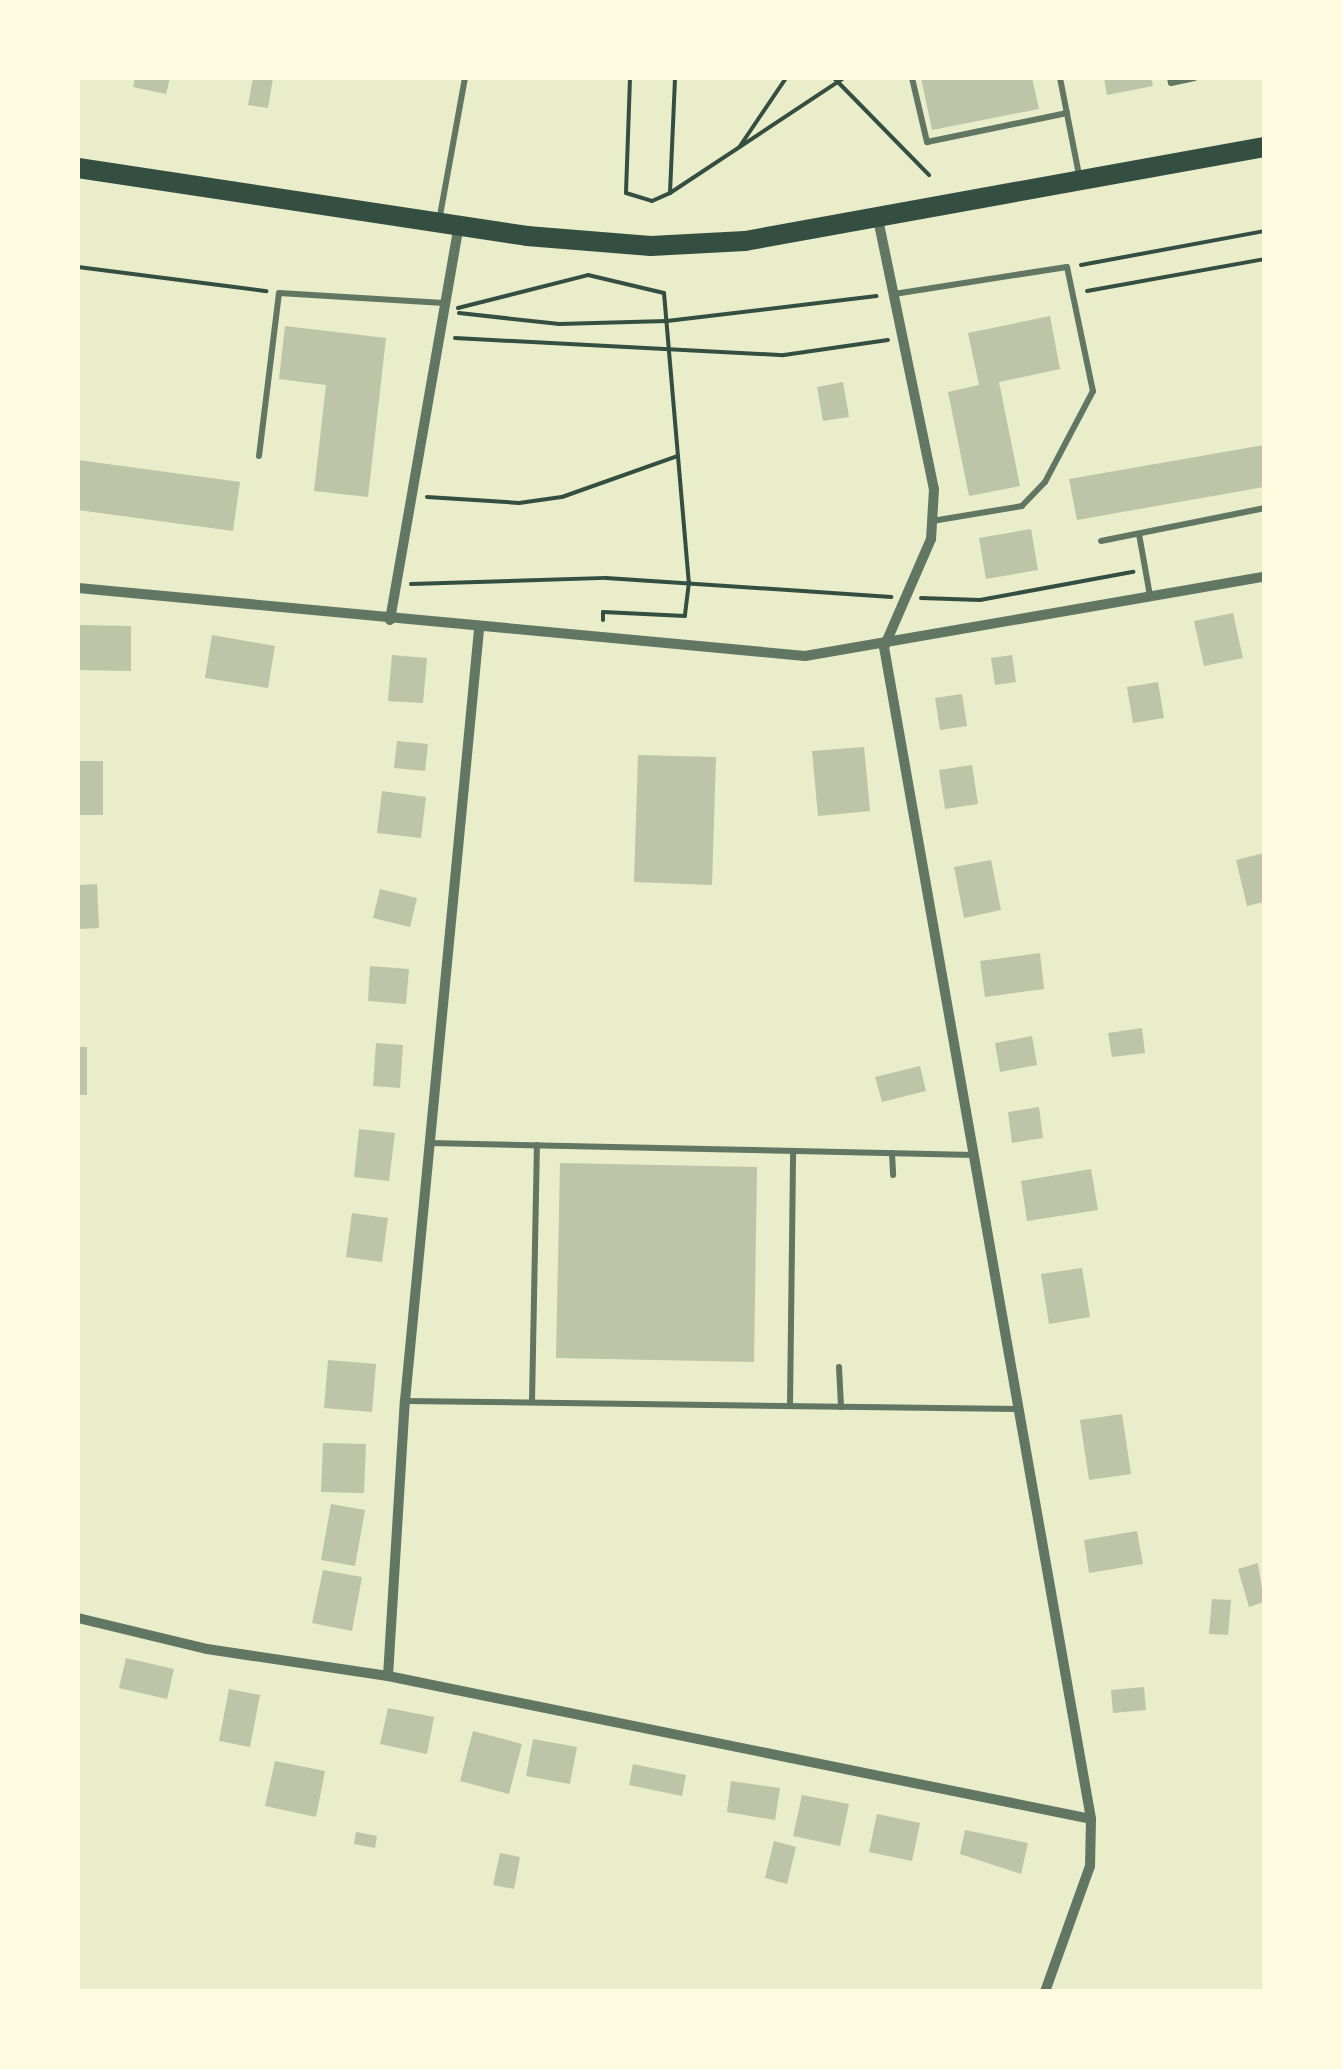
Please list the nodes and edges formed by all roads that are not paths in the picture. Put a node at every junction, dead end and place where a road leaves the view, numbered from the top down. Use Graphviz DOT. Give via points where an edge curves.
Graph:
graph roads {
  1 [pos="465,78"];
  2 [pos="912,78"];
  3 [pos="1060,78"];
  4 [pos="1170,78"];
  5 [pos="1194,78"];
  6 [pos="1067,113"];
  7 [pos="1264,147"];
  8 [pos="78,168"];
  9 [pos="1080,182"];
  10 [pos="878,219"];
  11 [pos="449,224"];
  12 [pos="894,294"];
  13 [pos="445,307"];
  14 [pos="259,456"];
  15 [pos="1264,508"];
  16 [pos="932,520"];
  17 [pos="1138,534"];
  18 [pos="1101,541"];
  19 [pos="1264,577"];
  20 [pos="78,588"];
  21 [pos="1150,598"];
  22 [pos="390,620"];
  23 [pos="479,630"];
  24 [pos="884,647"];
  25 [pos="430,1143"];
  26 [pos="536,1145"];
  27 [pos="793,1151"];
  28 [pos="892,1154"];
  29 [pos="976,1156"];
  30 [pos="893,1175"];
  31 [pos="839,1367"];
  32 [pos="406,1401"];
  33 [pos="532,1402"];
  34 [pos="790,1406"];
  35 [pos="840,1407"];
  36 [pos="1022,1409"];
  37 [pos="78,1618"];
  38 [pos="388,1676"];
  39 [pos="1091,1819"];
  40 [pos="1044,1992"];
  1 -- 11 [label="lane"];
  2 -- 6 [label="lane" via="927,142"];
  3 -- 6 [label="lane"];
  4 -- 5 [label="lane"];
  6 -- 9 [label="lane"];
  7 -- 9 [label="main road"];
  8 -- 11 [label="main road"];
  9 -- 10 [label="main road"];
  10 -- 11 [label="main road" via="745,242 650,246"];
  10 -- 12 [label="street"];
  11 -- 13 [label="street"];
  12 -- 16 [label="street" via="934,488"];
  12 -- 16 [label="lane" via="1067,267 1094,390 1045,482 1022,506"];
  13 -- 14 [label="lane" via="279,293"];
  13 -- 22 [label="street"];
  15 -- 17 [label="lane"];
  16 -- 24 [label="street"];
  17 -- 18 [label="lane"];
  17 -- 21 [label="lane"];
  19 -- 21 [label="street"];
  20 -- 22 [label="street"];
  21 -- 24 [label="street"];
  22 -- 23 [label="street"];
  23 -- 24 [label="street" via="805,656"];
  23 -- 25 [label="street"];
  24 -- 29 [label="street"];
  25 -- 26 [label="lane"];
  25 -- 32 [label="street"];
  26 -- 27 [label="lane"];
  26 -- 33 [label="lane"];
  27 -- 28 [label="lane"];
  27 -- 34 [label="lane"];
  28 -- 29 [label="lane"];
  28 -- 30 [label="lane"];
  29 -- 36 [label="street"];
  31 -- 35 [label="lane"];
  32 -- 33 [label="lane"];
  32 -- 38 [label="street"];
  33 -- 34 [label="lane"];
  34 -- 35 [label="lane"];
  35 -- 36 [label="lane"];
  36 -- 39 [label="street"];
  37 -- 38 [label="street" via="207,1649"];
  38 -- 39 [label="street"];
  39 -- 40 [label="street" via="1090,1866"];
}
